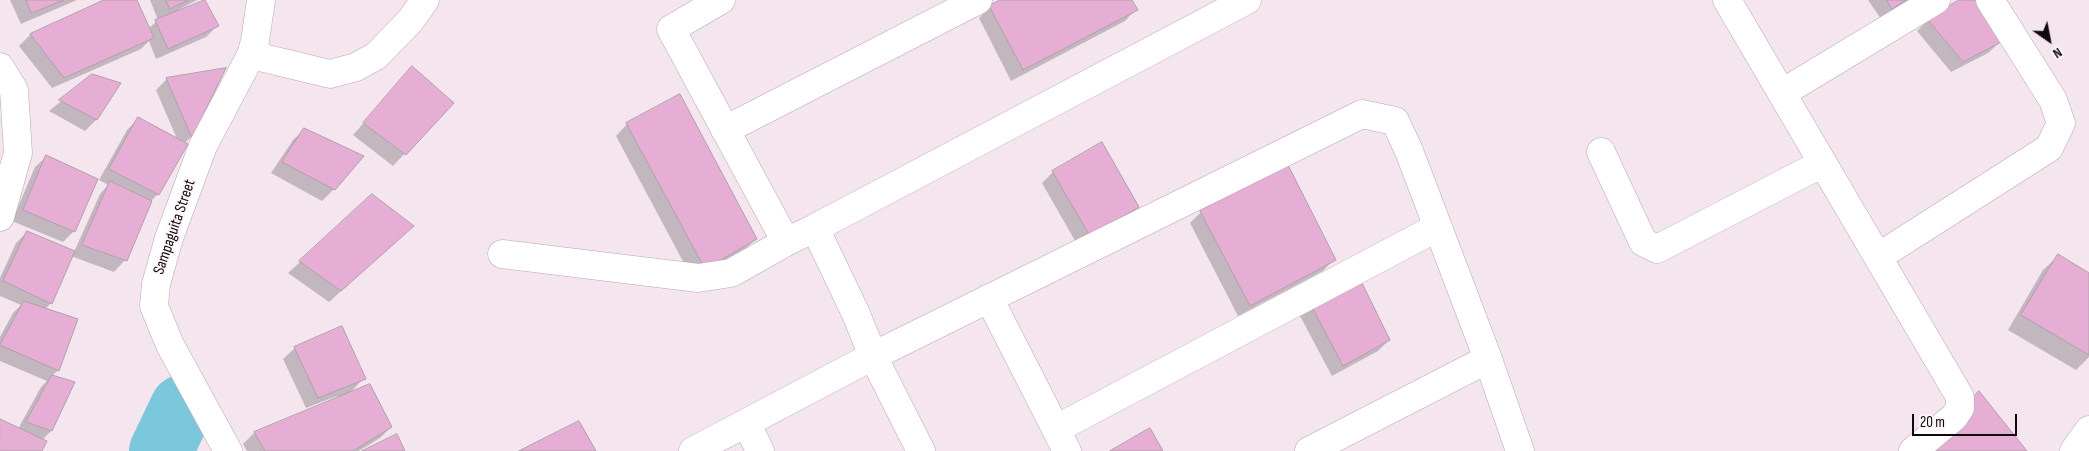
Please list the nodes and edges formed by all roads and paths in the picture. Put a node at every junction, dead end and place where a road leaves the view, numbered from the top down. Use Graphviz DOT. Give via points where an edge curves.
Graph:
graph roads {
  1 [pos="261,0"];
  2 [pos="425,0"];
  3 [pos="721,0"];
  4 [pos="978,0"];
  5 [pos="1246,0"];
  6 [pos="1727,0"];
  7 [pos="1936,0"];
  8 [pos="1990,0"];
  9 [pos="250,55"];
  10 [pos="0,67"];
  11 [pos="1782,93"];
  12 [pos="725,130"];
  13 [pos="1601,152"];
  14 [pos="1823,163"];
  15 [pos="0,217"];
  16 [pos="1438,227"];
  17 [pos="816,228"];
  18 [pos="786,242"];
  19 [pos="502,254"];
  20 [pos="1878,258"];
  21 [pos="989,298"];
  22 [pos="873,356"];
  23 [pos="1488,359"];
  24 [pos="747,424"];
  25 [pos="2089,430"];
  26 [pos="1062,440"];
  27 [pos="228,451"];
  28 [pos="693,451"];
  29 [pos="760,451"];
  30 [pos="921,451"];
  31 [pos="1309,451"];
  32 [pos="1520,451"];
  33 [pos="1913,451"];
  34 [pos="2074,451"];
  1 -- 9 [label="street, Sampaguita Street" via="256,41"];
  2 -- 9 [label="street" via="410,21 376,56 356,67 330,74"];
  3 -- 12 [label="street" via="671,29"];
  4 -- 12 [label="street"];
  5 -- 17 [label="street"];
  6 -- 11 [label="street"];
  7 -- 11 [label="street"];
  8 -- 20 [label="street" via="2053,100 2061,123 2049,148"];
  9 -- 27 [label="street, Sampaguita Street" via="204,146 170,238 156,284 154,306 170,346"];
  10 -- 15 [label="street" via="14,90 18,153"];
  11 -- 14 [label="street"];
  12 -- 18 [label="street"];
  13 -- 14 [label="street" via="1643,242 1657,249"];
  14 -- 20 [label="street"];
  16 -- 21 [label="street" via="1395,122 1362,114"];
  16 -- 23 [label="street"];
  16 -- 26 [label="street"];
  17 -- 18 [label="street"];
  17 -- 22 [label="street"];
  18 -- 19 [label="street" via="731,273 698,278"];
  20 -- 33 [label="street" via="1960,397 1960,408 1954,417"];
  21 -- 22 [label="street"];
  21 -- 26 [label="street"];
  22 -- 24 [label="street"];
  22 -- 30 [label="street"];
  23 -- 31 [label="street"];
  23 -- 32 [label="street"];
  24 -- 28 [label="street"];
  24 -- 29 [label="street"];
  25 -- 34 [label="street"];
}
